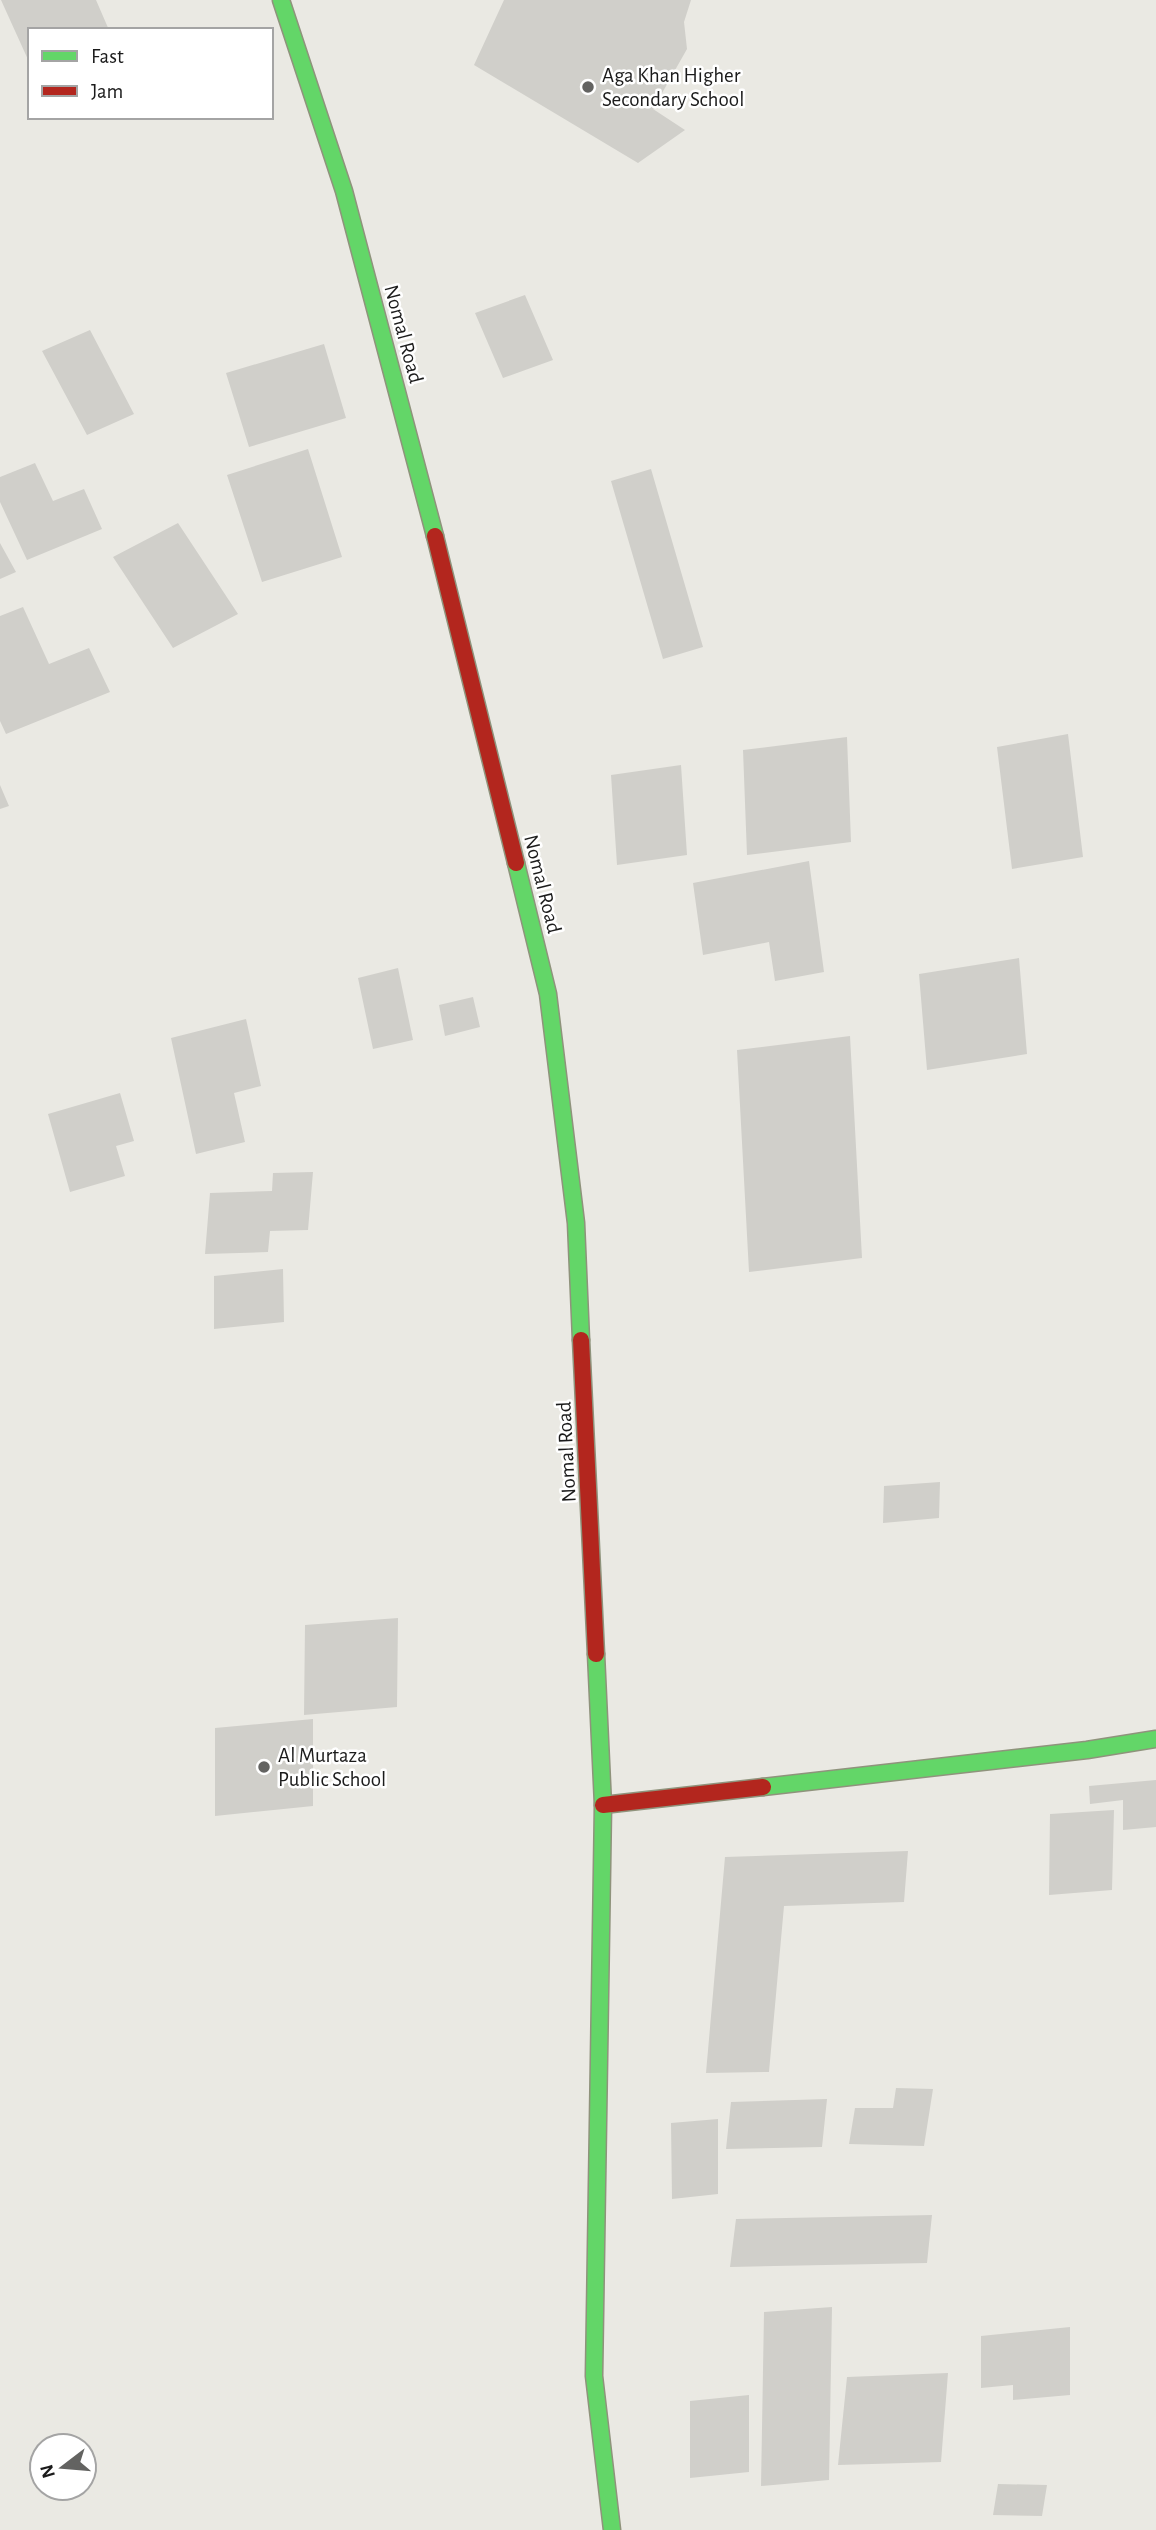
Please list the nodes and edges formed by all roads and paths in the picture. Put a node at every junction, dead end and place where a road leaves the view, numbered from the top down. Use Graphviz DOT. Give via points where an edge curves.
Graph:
graph roads {
  1 [pos="281,0"];
  2 [pos="1156,1739"];
  3 [pos="603,1805"];
  4 [pos="612,2530"];
  1 -- 3 [label="main road, Nomal Road" via="344,191 467,657 548,994 576,1223"];
  2 -- 3 [label="main road"];
  3 -- 4 [label="main road, Nomal Road" via="594,2376"];
}
